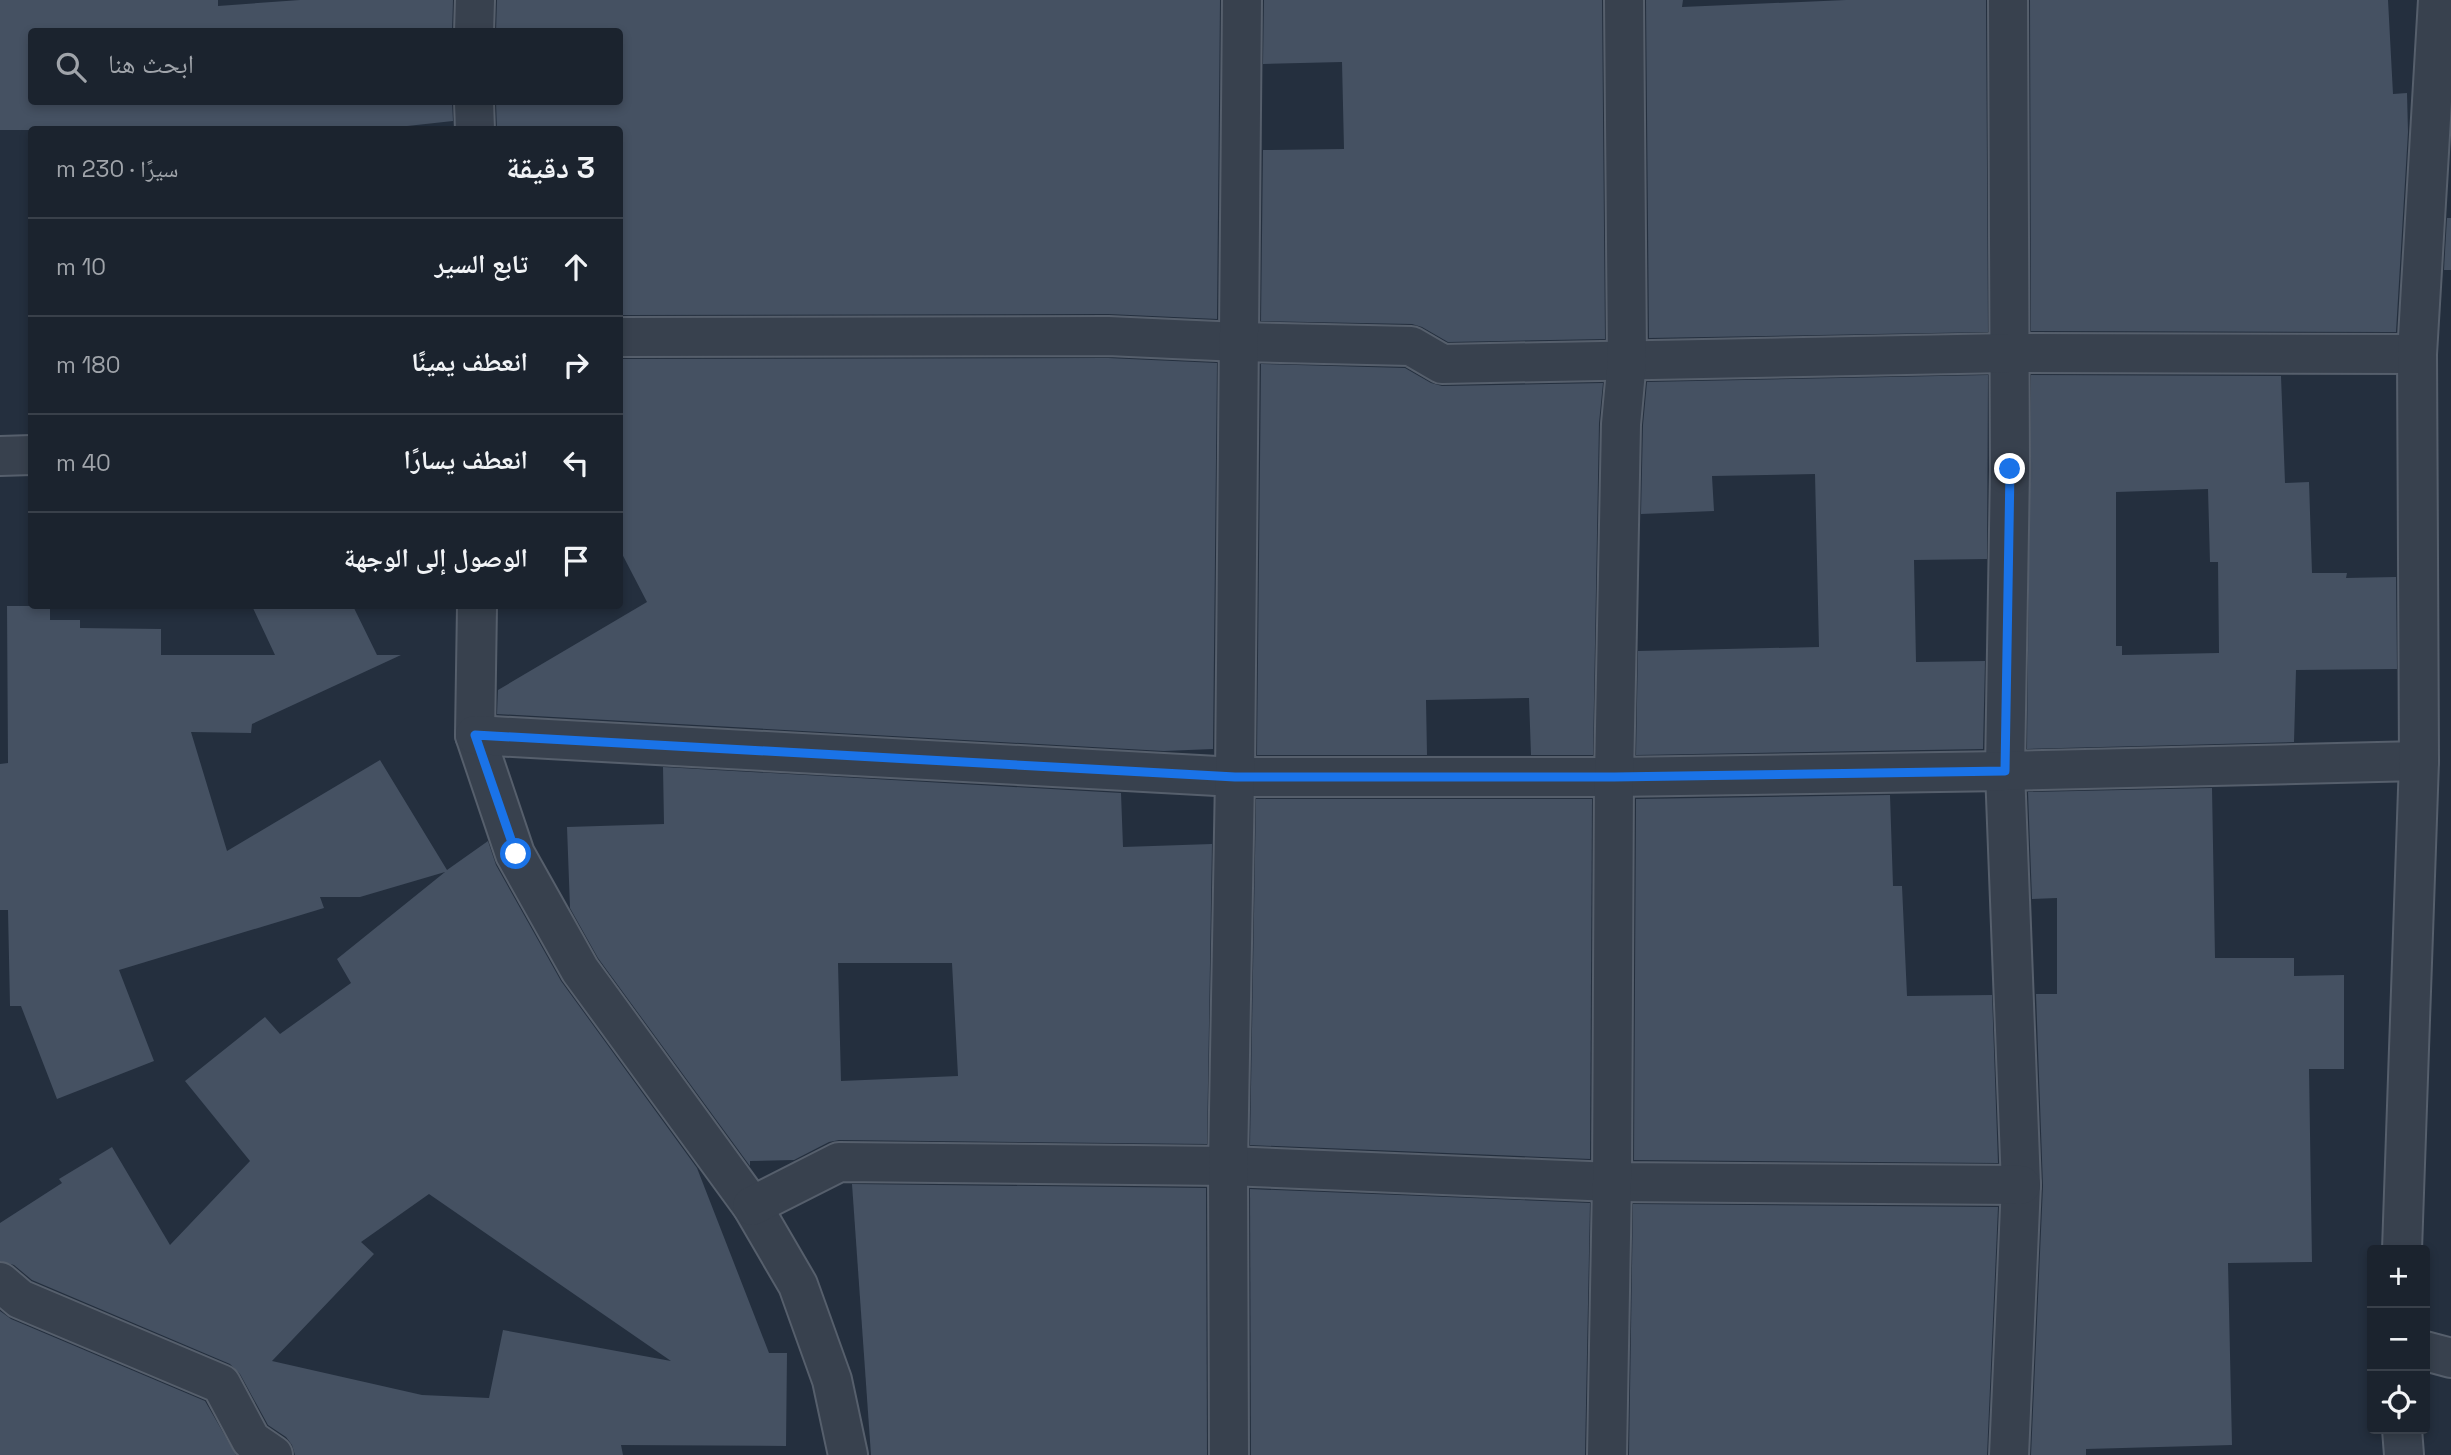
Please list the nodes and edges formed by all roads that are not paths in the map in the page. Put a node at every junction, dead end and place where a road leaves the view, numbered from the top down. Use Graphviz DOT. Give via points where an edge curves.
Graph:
graph roads {
  1 [pos="475,0"];
  2 [pos="1242,0"];
  3 [pos="1624,0"];
  4 [pos="2008,0"];
  5 [pos="2438,0"];
  6 [pos="474,28"];
  7 [pos="474,105"];
  8 [pos="475,126"];
  9 [pos="623,337"];
  10 [pos="1239,342"];
  11 [pos="2009,353"];
  12 [pos="2417,355"];
  13 [pos="1627,360"];
  14 [pos="28,455"];
  15 [pos="0,456"];
  16 [pos="477,609"];
  17 [pos="475,735"];
  18 [pos="2420,761"];
  19 [pos="2005,771"];
  20 [pos="1235,777"];
  21 [pos="1614,777"];
  22 [pos="1228,1166"];
  23 [pos="1612,1182"];
  24 [pos="2021,1185"];
  25 [pos="752,1206"];
  26 [pos="2402,1245"];
  27 [pos="0,1282"];
  28 [pos="2430,1352"];
  29 [pos="2451,1358"];
  30 [pos="2402,1434"];
  31 [pos="273,1455"];
  32 [pos="848,1455"];
  33 [pos="1229,1455"];
  34 [pos="1608,1455"];
  35 [pos="2009,1455"];
  36 [pos="2404,1455"];
  1 -- 6 [label="street"];
  2 -- 10 [label="street"];
  3 -- 13 [label="street"];
  4 -- 11 [label="street"];
  5 -- 12 [label="street"];
  7 -- 8 [label="street"];
  9 -- 10 [label="street" via="1108,337"];
  10 -- 13 [label="street" via="1411,346 1442,364"];
  10 -- 20 [label="street"];
  11 -- 12 [label="street"];
  11 -- 13 [label="street"];
  11 -- 19 [label="street"];
  12 -- 18 [label="street"];
  13 -- 21 [label="street" via="1621,424"];
  14 -- 15 [label="street"];
  16 -- 17 [label="street"];
  17 -- 20 [label="street"];
  17 -- 25 [label="street" via="516,854 580,970"];
  18 -- 19 [label="street"];
  18 -- 26 [label="street"];
  19 -- 21 [label="street"];
  19 -- 24 [label="street"];
  20 -- 21 [label="street"];
  20 -- 22 [label="street"];
  21 -- 23 [label="street"];
  22 -- 23 [label="street"];
  22 -- 25 [label="street" via="839,1162"];
  22 -- 33 [label="street"];
  23 -- 24 [label="street"];
  23 -- 34 [label="street"];
  24 -- 35 [label="street"];
  25 -- 32 [label="street" via="798,1285 832,1380"];
  27 -- 31 [label="street" via="20,1299 221,1384 251,1440"];
  28 -- 29 [label="street"];
  30 -- 36 [label="street"];
}
